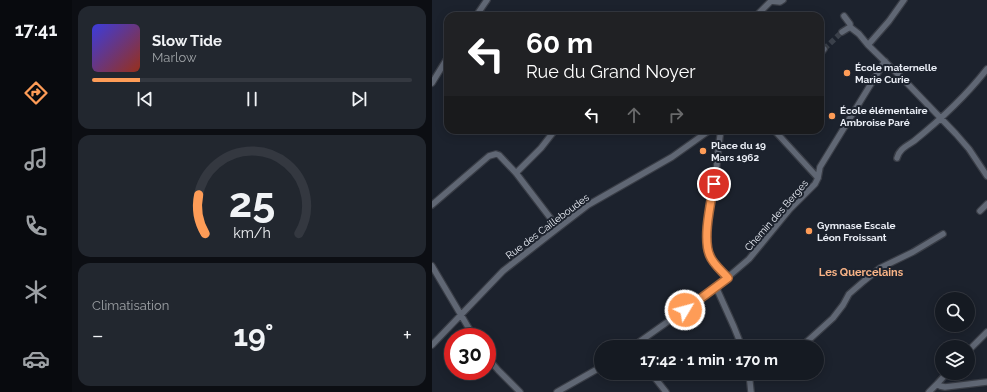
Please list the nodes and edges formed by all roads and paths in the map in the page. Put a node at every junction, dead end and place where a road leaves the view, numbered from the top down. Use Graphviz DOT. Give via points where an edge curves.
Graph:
graph roads {
  1 [pos="487,0"];
  2 [pos="770,0"];
  3 [pos="904,0"];
  4 [pos="782,1"];
  5 [pos="479,12"];
  6 [pos="760,12"];
  7 [pos="844,16"];
  8 [pos="850,27"];
  9 [pos="842,32"];
  10 [pos="868,45"];
  11 [pos="885,61"];
  12 [pos="444,64"];
  13 [pos="987,69"];
  14 [pos="432,83"];
  15 [pos="940,118"];
  16 [pos="552,134"];
  17 [pos="704,134"];
  18 [pos="721,134"];
  19 [pos="778,134"];
  20 [pos="897,158"];
  21 [pos="516,173"];
  22 [pos="987,176"];
  23 [pos="818,178"];
  24 [pos="987,204"];
  25 [pos="432,205"];
  26 [pos="980,210"];
  27 [pos="558,228"];
  28 [pos="943,234"];
  29 [pos="432,266"];
  30 [pos="728,278"];
  31 [pos="716,287"];
  32 [pos="461,315"];
  33 [pos="469,328"];
  34 [pos="987,332"];
  35 [pos="642,340"];
  36 [pos="739,340"];
  37 [pos="809,340"];
  38 [pos="975,344"];
  39 [pos="432,345"];
  40 [pos="496,368"];
  41 [pos="594,371"];
  42 [pos="657,380"];
  43 [pos="750,380"];
  44 [pos="941,380"];
  45 [pos="987,382"];
  46 [pos="937,384"];
  47 [pos="520,392"];
  48 [pos="557,392"];
  49 [pos="666,392"];
  50 [pos="751,392"];
  51 [pos="929,392"];
  1 -- 5 [label="street"];
  2 -- 4 [label="street"];
  2 -- 6 [label="street"];
  3 -- 10 [label="street"];
  7 -- 8 [label="street"];
  8 -- 9 [label="street"];
  8 -- 10 [label="street" via="860,34"];
  10 -- 11 [label="street"];
  11 -- 15 [label="street"];
  11 -- 23 [label="street, Chemin des Berges" via="820,167"];
  12 -- 14 [label="street"];
  13 -- 15 [label="street" via="961,99"];
  15 -- 20 [label="street" via="902,149"];
  15 -- 22 [label="street" via="969,149"];
  16 -- 21 [label="street" via="542,148"];
  17 -- 27 [label="street, Rue des Cailleboudes" via="672,157 588,205"];
  18 -- 30 [label="street" via="708,215 708,249 711,258"];
  19 -- 23 [label="street"];
  21 -- 25 [label="street" via="499,155 492,154"];
  21 -- 27 [label="street"];
  23 -- 30 [label="street, Chemin des Berges" via="749,259"];
  24 -- 26 [label="street"];
  27 -- 32 [label="street, Rue des Cailleboudes" via="503,272"];
  28 -- 37 [label="street" via="880,268 849,294 833,318"];
  29 -- 32 [label="street"];
  30 -- 31 [label="street, Chemin des Berges"];
  31 -- 35 [label="street, Chemin des Berges"];
  31 -- 36 [label="street"];
  32 -- 33 [label="street"];
  32 -- 39 [label="street, Rue des Cailleboudes"];
  34 -- 38 [label="street"];
  40 -- 47 [label="street"];
  41 -- 48 [label="street"];
  42 -- 49 [label="street"];
  43 -- 50 [label="street"];
  44 -- 46 [label="street"];
  45 -- 46 [label="street" via="945,387"];
  46 -- 51 [label="street"];
}
